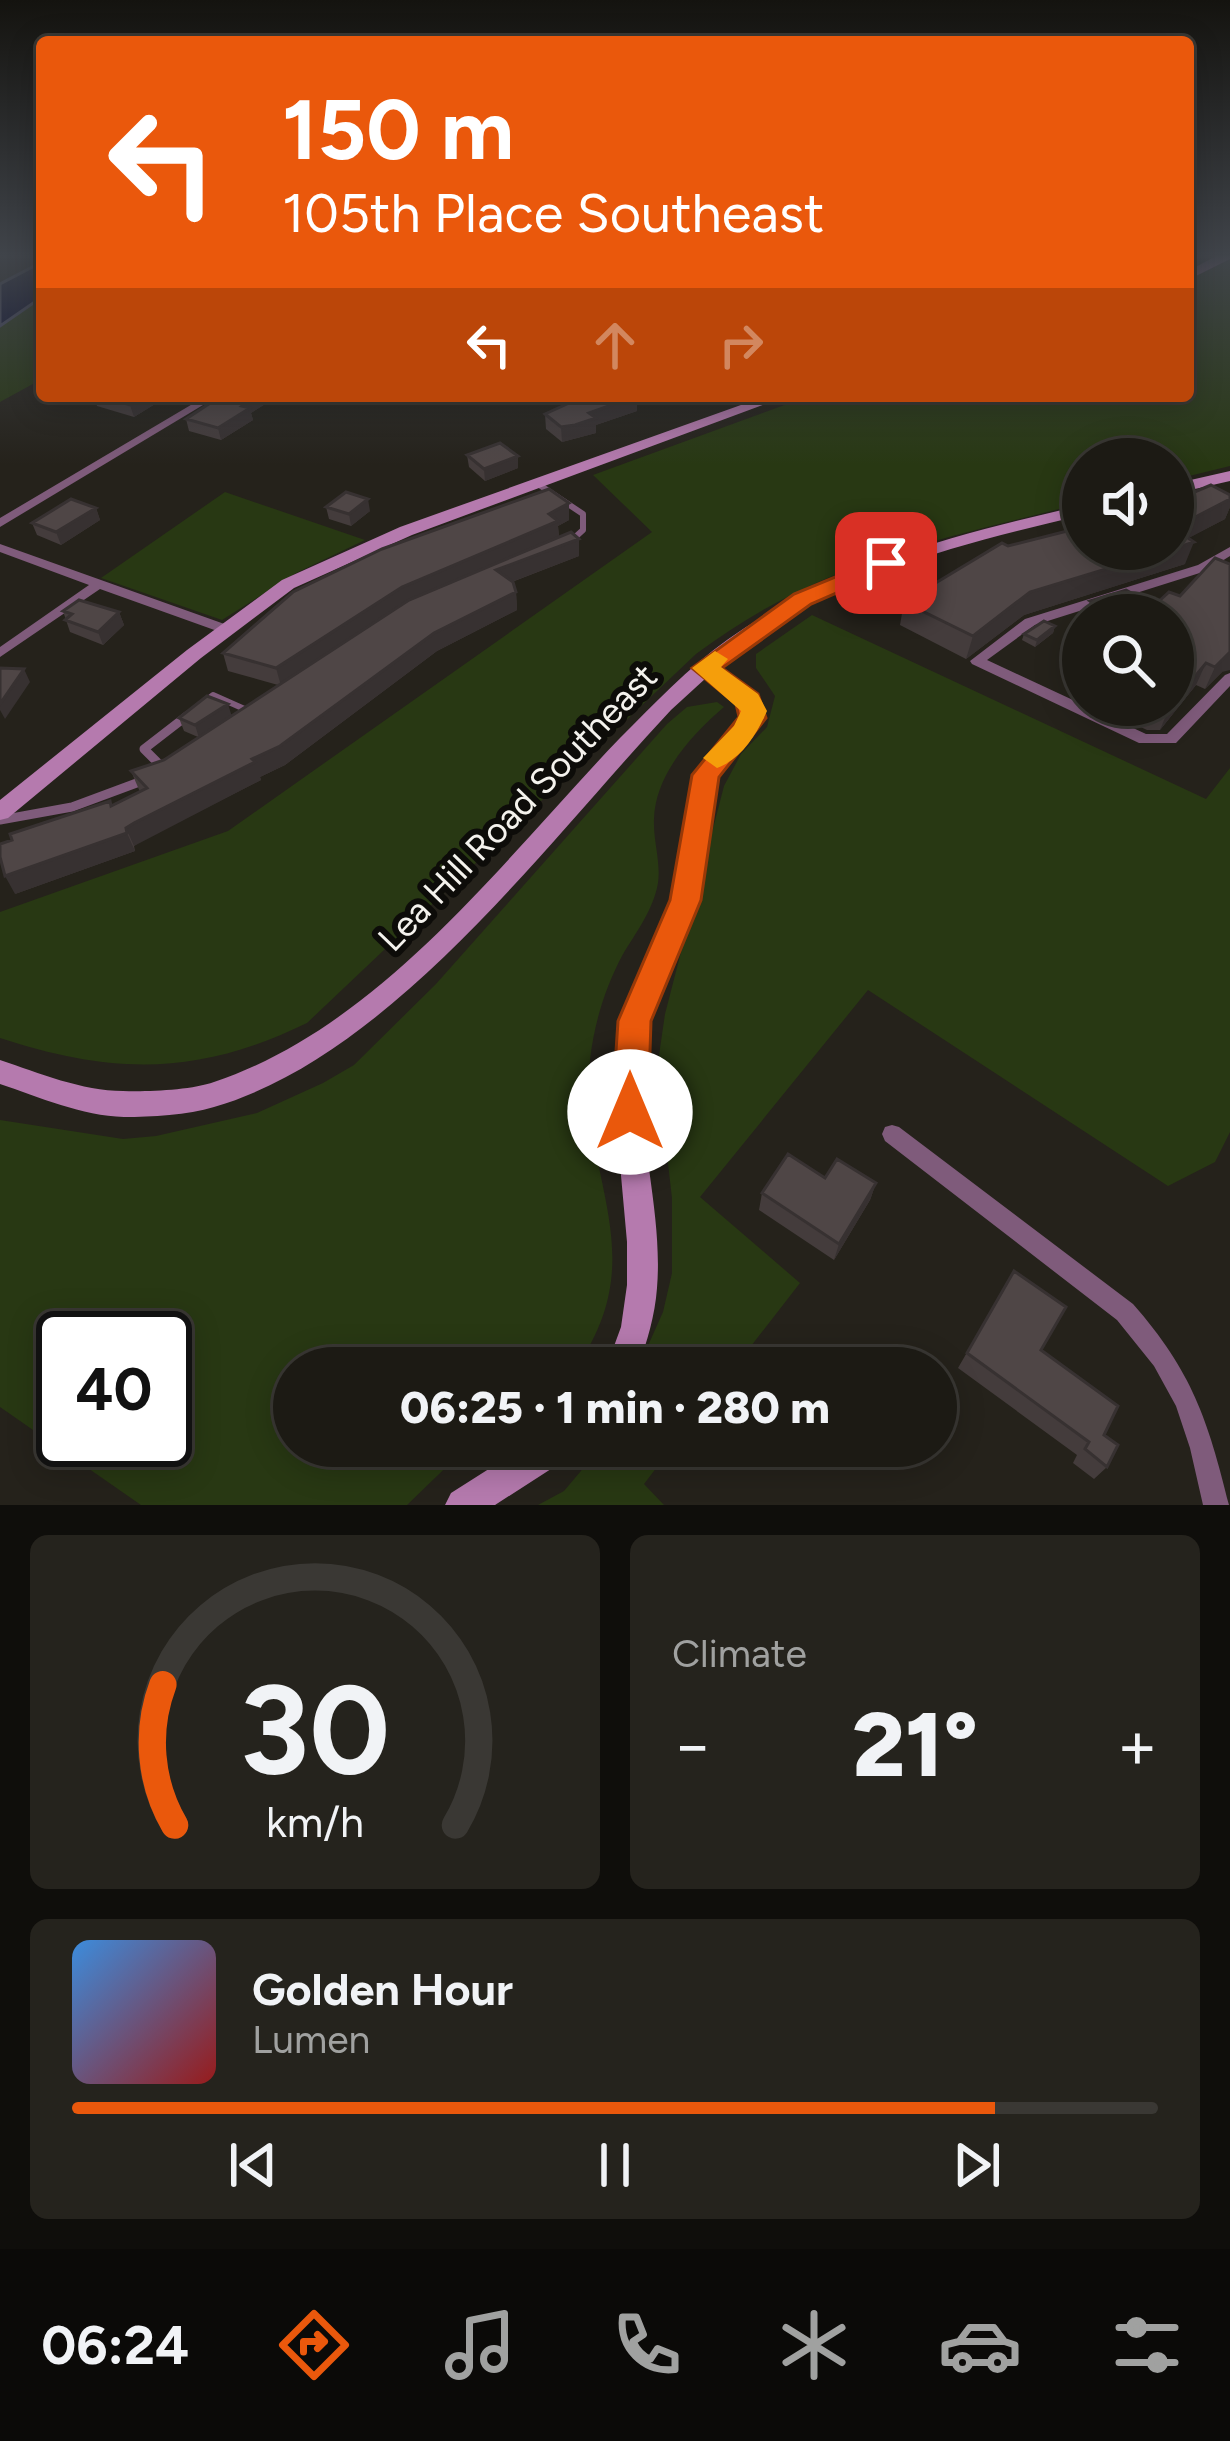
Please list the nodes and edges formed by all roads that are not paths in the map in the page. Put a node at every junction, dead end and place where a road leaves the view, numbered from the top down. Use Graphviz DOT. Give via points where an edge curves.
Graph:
graph roads {
  1 [pos="203,402"];
  2 [pos="764,402"];
  3 [pos="1230,476"];
  4 [pos="538,484"];
  5 [pos="1194,484"];
  6 [pos="1062,515"];
  7 [pos="0,523"];
  8 [pos="0,548"];
  9 [pos="552,549"];
  10 [pos="1230,551"];
  11 [pos="1213,561"];
  12 [pos="1230,568"];
  13 [pos="97,584"];
  14 [pos="225,629"];
  15 [pos="2,657"];
  16 [pos="705,668"];
  17 [pos="1230,678"];
  18 [pos="236,728"];
  19 [pos="0,816"];
  20 [pos="0,1072"];
  21 [pos="892,1134"];
  22 [pos="632,1347"];
  23 [pos="523,1467"];
  24 [pos="463,1505"];
  25 [pos="1216,1505"];
  1 -- 7 [label="street"];
  2 -- 4 [label="street"];
  3 -- 5 [label="street"];
  4 -- 9 [label="lane" via="584,514 583,530"];
  4 -- 14 [label="street" via="329,563"];
  6 -- 16 [label="street, Lea Hill Road Southeast" via="869,570 775,616"];
  8 -- 13 [label="street"];
  10 -- 11 [label="street"];
  11 -- 12 [label="street"];
  11 -- 17 [label="street" via="1030,622 977,661 1162,742"];
  13 -- 14 [label="street"];
  13 -- 15 [label="street"];
  14 -- 19 [label="street"];
  16 -- 20 [label="street, Lea Hill Road Southeast" via="436,946 314,1051 232,1089 178,1101 125,1104"];
  16 -- 22 [label="street" via="754,713 706,775 686,900 634,1021 630,1112 642,1290"];
  18 -- 19 [label="lane" via="256,714 214,694 144,749 169,769 92,804"];
  21 -- 25 [label="street" via="1125,1312 1156,1345 1178,1375"];
  23 -- 24 [label="street"];
}
